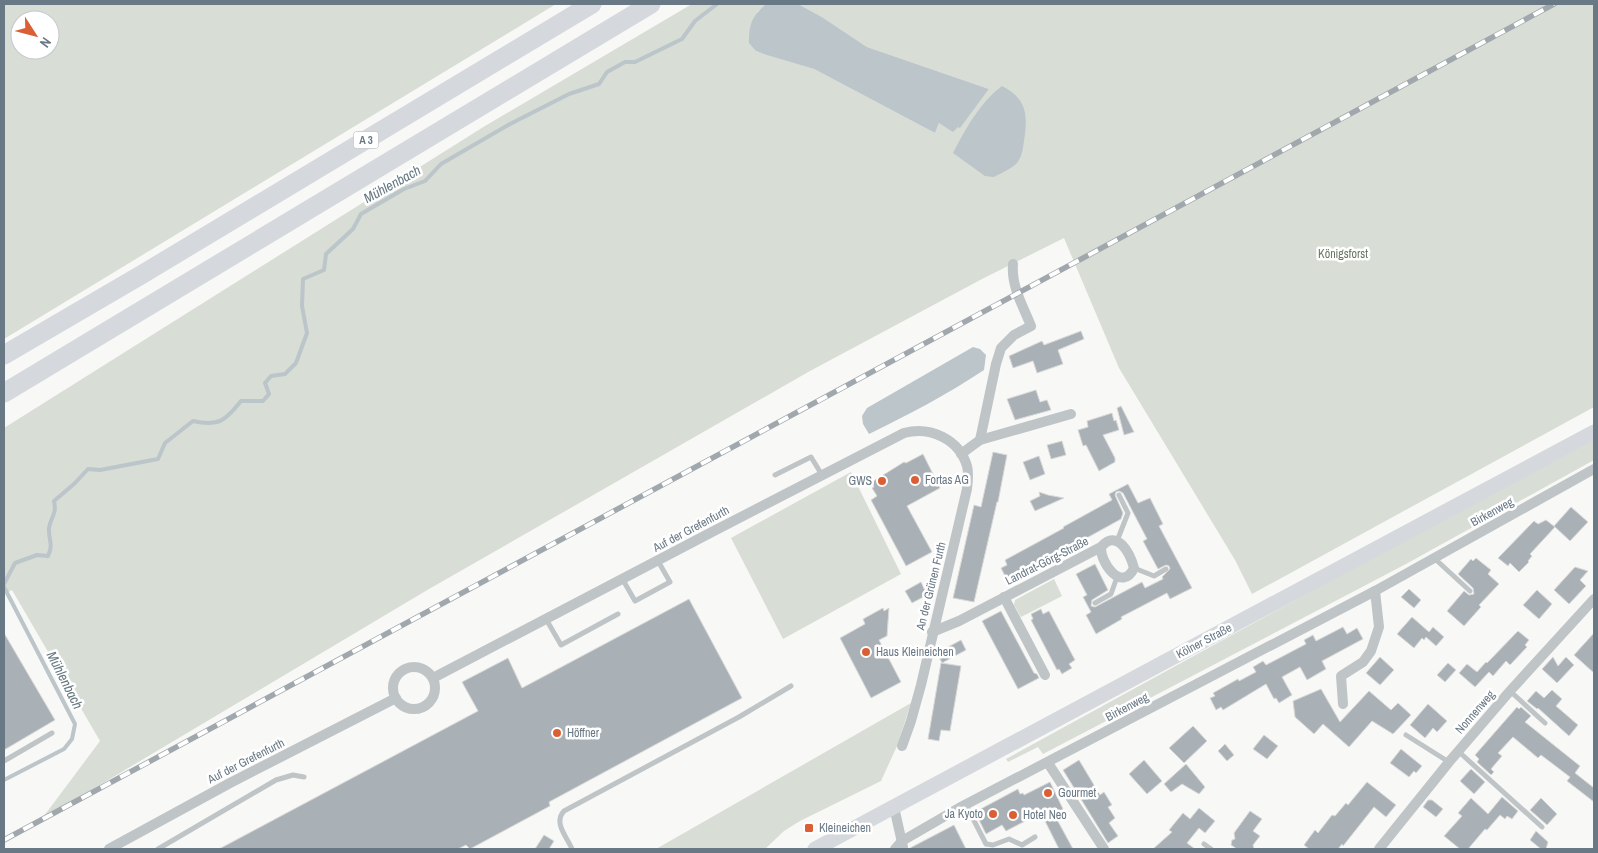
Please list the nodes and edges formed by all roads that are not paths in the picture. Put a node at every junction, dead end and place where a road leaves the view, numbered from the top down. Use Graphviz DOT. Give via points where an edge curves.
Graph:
graph roads {
  1 [pos="592,4"];
  2 [pos="651,4"];
  3 [pos="1013,264"];
  4 [pos="4,355"];
  5 [pos="40,371"];
  6 [pos="4,393"];
  7 [pos="4,404"];
  8 [pos="1071,414"];
  9 [pos="1594,432"];
  10 [pos="980,440"];
  11 [pos="961,454"];
  12 [pos="1594,469"];
  13 [pos="775,476"];
  14 [pos="822,476"];
  15 [pos="1119,495"];
  16 [pos="1117,541"];
  17 [pos="1101,547"];
  18 [pos="1434,558"];
  19 [pos="658,561"];
  20 [pos="1134,568"];
  21 [pos="1166,569"];
  22 [pos="1117,577"];
  23 [pos="623,580"];
  24 [pos="1375,591"];
  25 [pos="1470,591"];
  26 [pos="1004,596"];
  27 [pos="1594,599"];
  28 [pos="1095,603"];
  29 [pos="618,614"];
  30 [pos="546,619"];
  31 [pos="932,632"];
  32 [pos="1045,675"];
  33 [pos="433,678"];
  34 [pos="791,686"];
  35 [pos="1510,691"];
  36 [pos="396,698"];
  37 [pos="1343,704"];
  38 [pos="1545,723"];
  39 [pos="52,733"];
  40 [pos="1406,735"];
  41 [pos="902,746"];
  42 [pos="1458,751"];
  43 [pos="4,762"];
  44 [pos="1448,762"];
  45 [pos="1048,763"];
  46 [pos="304,777"];
  47 [pos="966,805"];
  48 [pos="894,807"];
  49 [pos="1542,828"];
  50 [pos="1035,837"];
  51 [pos="1204,844"];
  52 [pos="903,845"];
  53 [pos="109,849"];
  54 [pos="158,849"];
  55 [pos="572,849"];
  56 [pos="815,849"];
  57 [pos="895,849"];
  58 [pos="1104,849"];
  59 [pos="1211,849"];
  60 [pos="1380,849"];
  1 -- 4 [label="highway, A 3"];
  2 -- 5 [label="highway, A 3"];
  3 -- 10 [label="street" via="1014,286 1031,326 1014,335 1001,348"];
  5 -- 6 [label="highway, A 3"];
  5 -- 7 [label="highway"];
  8 -- 10 [label="street"];
  9 -- 48 [label="main road, Kölner Straße"];
  10 -- 11 [label="street"];
  11 -- 14 [label="street, Auf der Grefenfurth" via="934,432 914,430"];
  11 -- 31 [label="street, An der Grünen Furth" via="968,468 967,489"];
  12 -- 18 [label="street, Birkenweg"];
  13 -- 14 [label="lane" via="811,457"];
  14 -- 19 [label="street, Auf der Grefenfurth"];
  15 -- 16 [label="lane" via="1128,514"];
  16 -- 17 [label="street, Landrat-Görg-Straße" via="1105,542"];
  16 -- 20 [label="street" via="1127,552"];
  17 -- 22 [label="street, Landrat-Görg-Straße" via="1102,556"];
  17 -- 26 [label="street, Landrat-Görg-Straße"];
  18 -- 24 [label="street, Birkenweg"];
  18 -- 25 [label="lane"];
  19 -- 23 [label="street, Auf der Grefenfurth"];
  19 -- 23 [label="lane" via="670,582 634,601"];
  20 -- 21 [label="lane" via="1154,576"];
  20 -- 22 [label="street" via="1127,577"];
  22 -- 28 [label="lane" via="1111,594"];
  23 -- 30 [label="street, Auf der Grefenfurth"];
  24 -- 37 [label="street" via="1379,628 1371,651 1363,662 1341,676"];
  24 -- 45 [label="street, Birkenweg"];
  26 -- 31 [label="street, Landrat-Görg-Straße"];
  26 -- 32 [label="street, Landrat-Görg-Straße"];
  27 -- 35 [label="street, Nonnenweg"];
  29 -- 30 [label="lane" via="561,645"];
  30 -- 33 [label="street, Auf der Grefenfurth"];
  31 -- 41 [label="street, An der Grünen Furth"];
  33 -- 36 [label="street" via="435,691 423,706 411,708"];
  33 -- 36 [label="street" via="424,669 404,669 395,679"];
  34 -- 55 [label="lane" via="564,810 559,824"];
  35 -- 38 [label="lane"];
  35 -- 42 [label="street, Nonnenweg"];
  36 -- 53 [label="street, Auf der Grefenfurth"];
  39 -- 43 [label="lane"];
  40 -- 44 [label="lane"];
  42 -- 44 [label="street, Nonnenweg"];
  42 -- 49 [label="lane"];
  44 -- 60 [label="street, Nonnenweg"];
  45 -- 47 [label="street, Birkenweg"];
  45 -- 58 [label="street"];
  46 -- 54 [label="lane" via="293,775 276,780"];
  47 -- 50 [label="lane" via="986,844 1008,839 1022,845"];
  47 -- 52 [label="street, Birkenweg"];
  48 -- 52 [label="street"];
  48 -- 56 [label="main road, Kölner Straße"];
  51 -- 59 [label="lane"];
  52 -- 57 [label="street, Birkenweg"];
}
